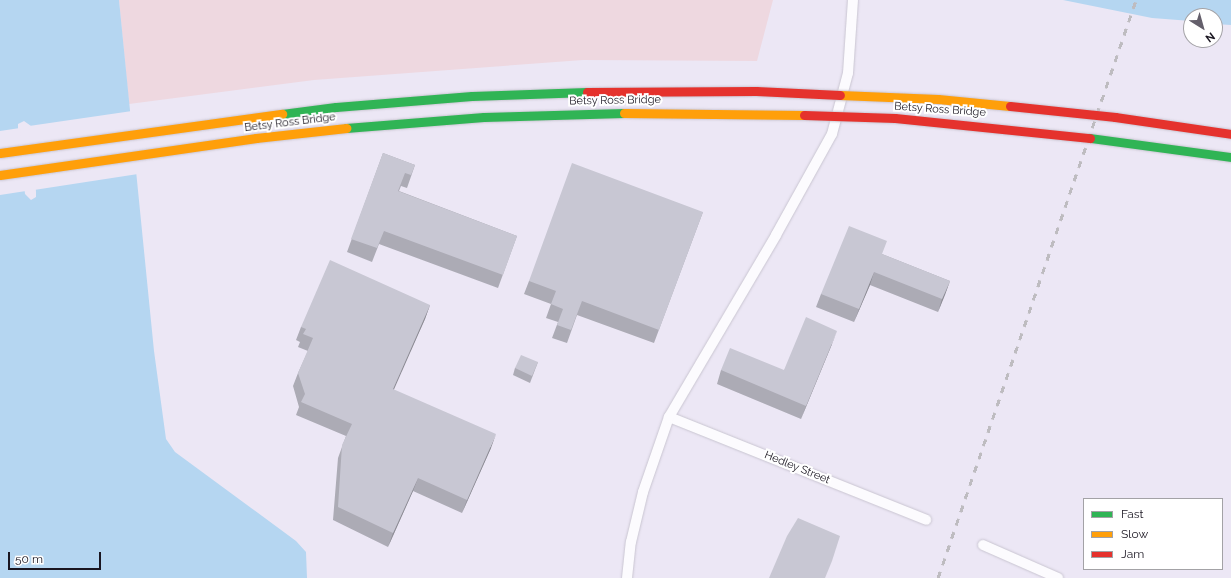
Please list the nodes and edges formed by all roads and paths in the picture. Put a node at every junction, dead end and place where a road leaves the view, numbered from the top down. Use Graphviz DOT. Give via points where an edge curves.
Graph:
graph roads {
  1 [pos="852,0"];
  2 [pos="1231,134"];
  3 [pos="0,153"];
  4 [pos="1231,157"];
  5 [pos="0,175"];
  6 [pos="669,417"];
  7 [pos="926,520"];
  8 [pos="982,544"];
  9 [pos="627,578"];
  10 [pos="1058,578"];
  1 -- 6 [label="street" via="848,73 832,134"];
  2 -- 3 [label="highway, Betsy Ross Bridge, bridge" via="1091,114 938,99 756,91 598,91 472,96 336,107"];
  4 -- 5 [label="highway, Betsy Ross Bridge, bridge" via="1032,130 895,118 621,112 469,118 348,128 256,138"];
  6 -- 7 [label="street, Hedley Street"];
  6 -- 9 [label="street" via="642,492 631,542"];
  8 -- 10 [label="street"];
}
